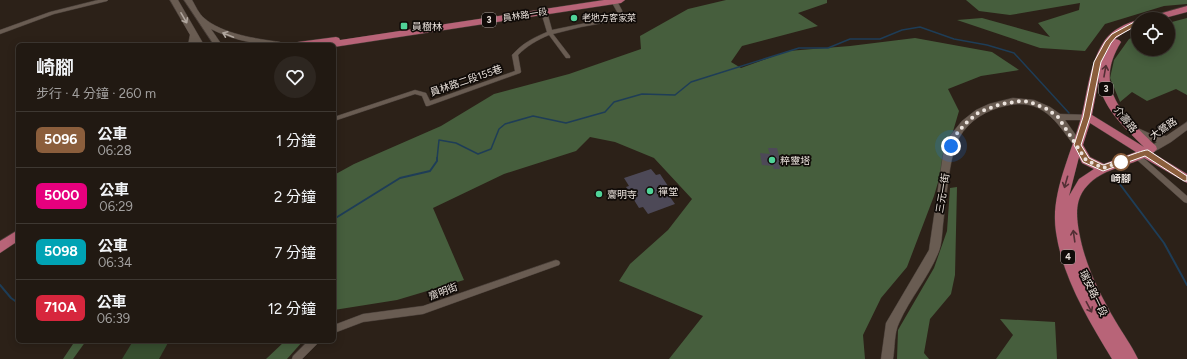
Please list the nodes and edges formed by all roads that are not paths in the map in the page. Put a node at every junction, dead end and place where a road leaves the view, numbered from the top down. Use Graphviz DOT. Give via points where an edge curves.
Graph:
graph roads {
  1 [pos="105,0"];
  2 [pos="174,0"];
  3 [pos="188,0"];
  4 [pos="618,1"];
  5 [pos="1187,9"];
  6 [pos="544,12"];
  7 [pos="1175,12"];
  8 [pos="1187,13"];
  9 [pos="1175,16"];
  10 [pos="202,20"];
  11 [pos="1131,26"];
  12 [pos="0,32"];
  13 [pos="550,33"];
  14 [pos="1131,33"];
  15 [pos="194,36"];
  16 [pos="357,40"];
  17 [pos="192,43"];
  18 [pos="199,43"];
  19 [pos="217,43"];
  20 [pos="266,43"];
  21 [pos="313,43"];
  22 [pos="336,44"];
  23 [pos="568,57"];
  24 [pos="1058,117"];
  25 [pos="1086,117"];
  26 [pos="336,118"];
  27 [pos="1187,125"];
  28 [pos="1133,129"];
  29 [pos="1168,140"];
  30 [pos="1078,145"];
  31 [pos="1145,153"];
  32 [pos="1103,168"];
  33 [pos="1187,171"];
  34 [pos="1187,179"];
  35 [pos="1187,200"];
  36 [pos="16,236"];
  37 [pos="0,248"];
  38 [pos="556,263"];
  39 [pos="336,328"];
  40 [pos="312,343"];
  41 [pos="296,359"];
  42 [pos="887,359"];
  43 [pos="1120,359"];
  44 [pos="1131,359"];
  1 -- 12 [label="street" via="52,13"];
  2 -- 15 [label="street, one-way"];
  3 -- 10 [label="street"];
  4 -- 6 [label="main road, 員林路一段 / 3"];
  4 -- 13 [label="street" via="623,18"];
  5 -- 7 [label="main road"];
  6 -- 13 [label="street"];
  6 -- 16 [label="main road, 員林路一段 / 3"];
  8 -- 9 [label="main road"];
  10 -- 19 [label="street"];
  20 -- 10 [label="street, one-way" via="231,36"];
  11 -- 25 [label="main road, 3" via="1108,42 1098,62"];
  13 -- 23 [label="street"];
  13 -- 26 [label="street, 員林路二段155巷" via="526,45 515,55 518,72 428,104 424,94 415,92"];
  28 -- 14 [label="main road, 介壽路 / 3, one-way" via="1108,94 1104,73 1118,40"];
  15 -- 17 [label="street"];
  15 -- 18 [label="street"];
  16 -- 21 [label="main road, 員林路一段 / 3" via="342,39"];
  16 -- 22 [label="main road, 員林路一段 / 3"];
  24 -- 25 [label="street"];
  24 -- 30 [label="street, 三元一街"];
  24 -- 42 [label="street, 三元一街" via="1030,102 1001,104 979,112 954,137 948,155 934,250 892,323"];
  25 -- 30 [label="main road, 瑞安路一段 / 4"];
  25 -- 31 [label="main road, 3"];
  27 -- 29 [label="street, 大鶯路"];
  28 -- 29 [label="street" via="1150,138"];
  28 -- 31 [label="main road, 介壽路 / 3"];
  29 -- 31 [label="street, 大鶯路"];
  30 -- 32 [label="main road" via="1086,160"];
  30 -- 43 [label="main road, 瑞安路一段 / 4, one-way" via="1060,210 1063,239 1075,279"];
  31 -- 32 [label="main road, 瑞安路一段 / 4"];
  31 -- 33 [label="main road, 3"];
  31 -- 34 [label="main road, 3"];
  31 -- 35 [label="street"];
  44 -- 32 [label="main road, 瑞安路一段 / 4, one-way" via="1092,294 1076,250 1071,216 1072,200 1078,189"];
  36 -- 37 [label="main road"];
  38 -- 39 [label="street, 齋明街" via="424,310 363,318"];
  40 -- 41 [label="street"];
}
